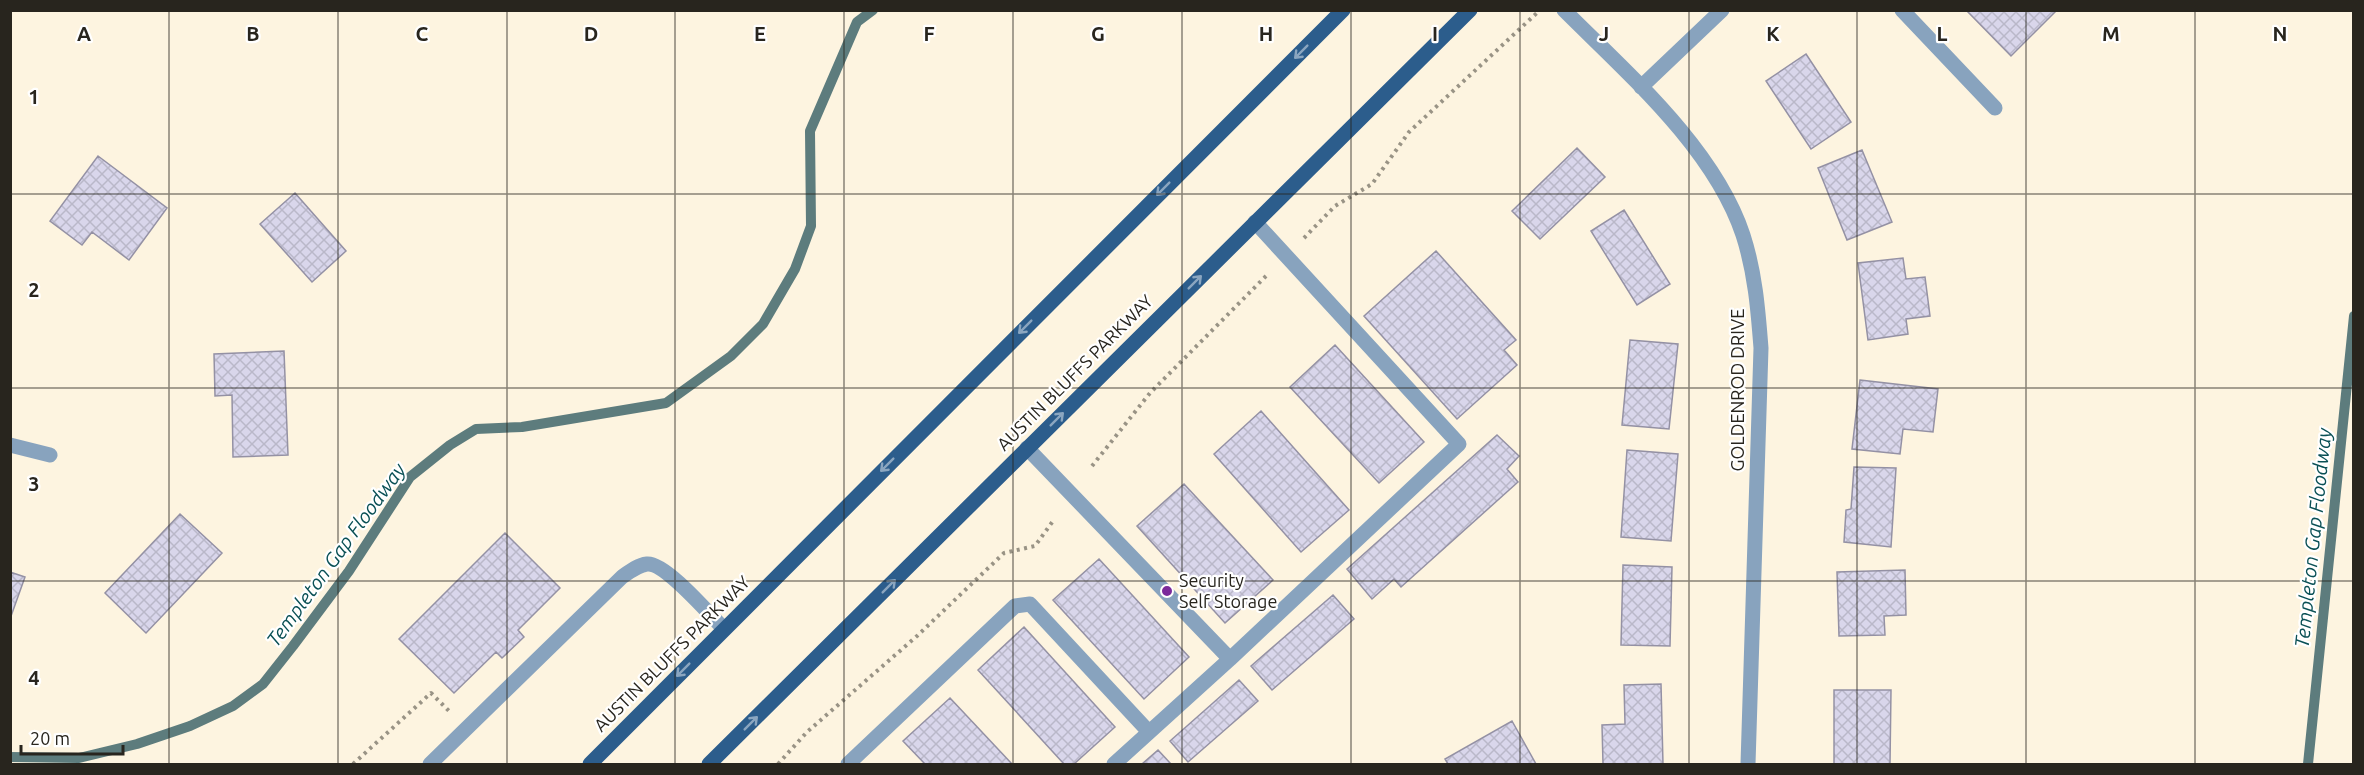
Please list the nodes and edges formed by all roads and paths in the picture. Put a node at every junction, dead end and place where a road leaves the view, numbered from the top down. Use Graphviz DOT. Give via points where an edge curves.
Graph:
graph roads {
  1 [pos="1343,10"];
  2 [pos="1470,10"];
  3 [pos="1539,10"];
  4 [pos="1564,10"];
  5 [pos="1722,10"];
  6 [pos="1902,10"];
  7 [pos="1641,87"];
  8 [pos="1995,108"];
  9 [pos="1255,222"];
  10 [pos="1286,256"];
  11 [pos="10,445"];
  12 [pos="1027,448"];
  13 [pos="50,455"];
  14 [pos="1092,466"];
  15 [pos="1053,521"];
  16 [pos="724,629"];
  17 [pos="1230,660"];
  18 [pos="451,713"];
  19 [pos="1149,732"];
  20 [pos="353,765"];
  21 [pos="430,765"];
  22 [pos="590,765"];
  23 [pos="709,765"];
  24 [pos="778,765"];
  25 [pos="848,765"];
  26 [pos="1114,765"];
  27 [pos="1748,765"];
  1 -- 16 [label="main road, AUSTIN BLUFFS PARKWAY, one-way"];
  2 -- 9 [label="main road, AUSTIN BLUFFS PARKWAY"];
  3 -- 10 [label="path" via="1409,132 1372,184 1335,206"];
  4 -- 7 [label="street, GOLDENROD DRIVE"];
  5 -- 7 [label="street"];
  6 -- 8 [label="street"];
  7 -- 27 [label="street, GOLDENROD DRIVE" via="1693,146 1722,189 1743,234 1757,289 1761,348"];
  9 -- 10 [label="street"];
  12 -- 9 [label="main road, AUSTIN BLUFFS PARKWAY, one-way"];
  10 -- 14 [label="path" via="1150,393"];
  10 -- 17 [label="street" via="1459,444"];
  11 -- 13 [label="street"];
  12 -- 17 [label="street"];
  23 -- 12 [label="main road, AUSTIN BLUFFS PARKWAY, one-way"];
  15 -- 24 [label="path" via="1035,546 1004,553 807,732"];
  16 -- 21 [label="street" via="668,573 656,565 636,568 622,577"];
  16 -- 22 [label="main road, AUSTIN BLUFFS PARKWAY, one-way"];
  17 -- 19 [label="street"];
  18 -- 20 [label="path" via="430,693"];
  19 -- 25 [label="street" via="1030,604 1015,606"];
  19 -- 26 [label="street"];
}
